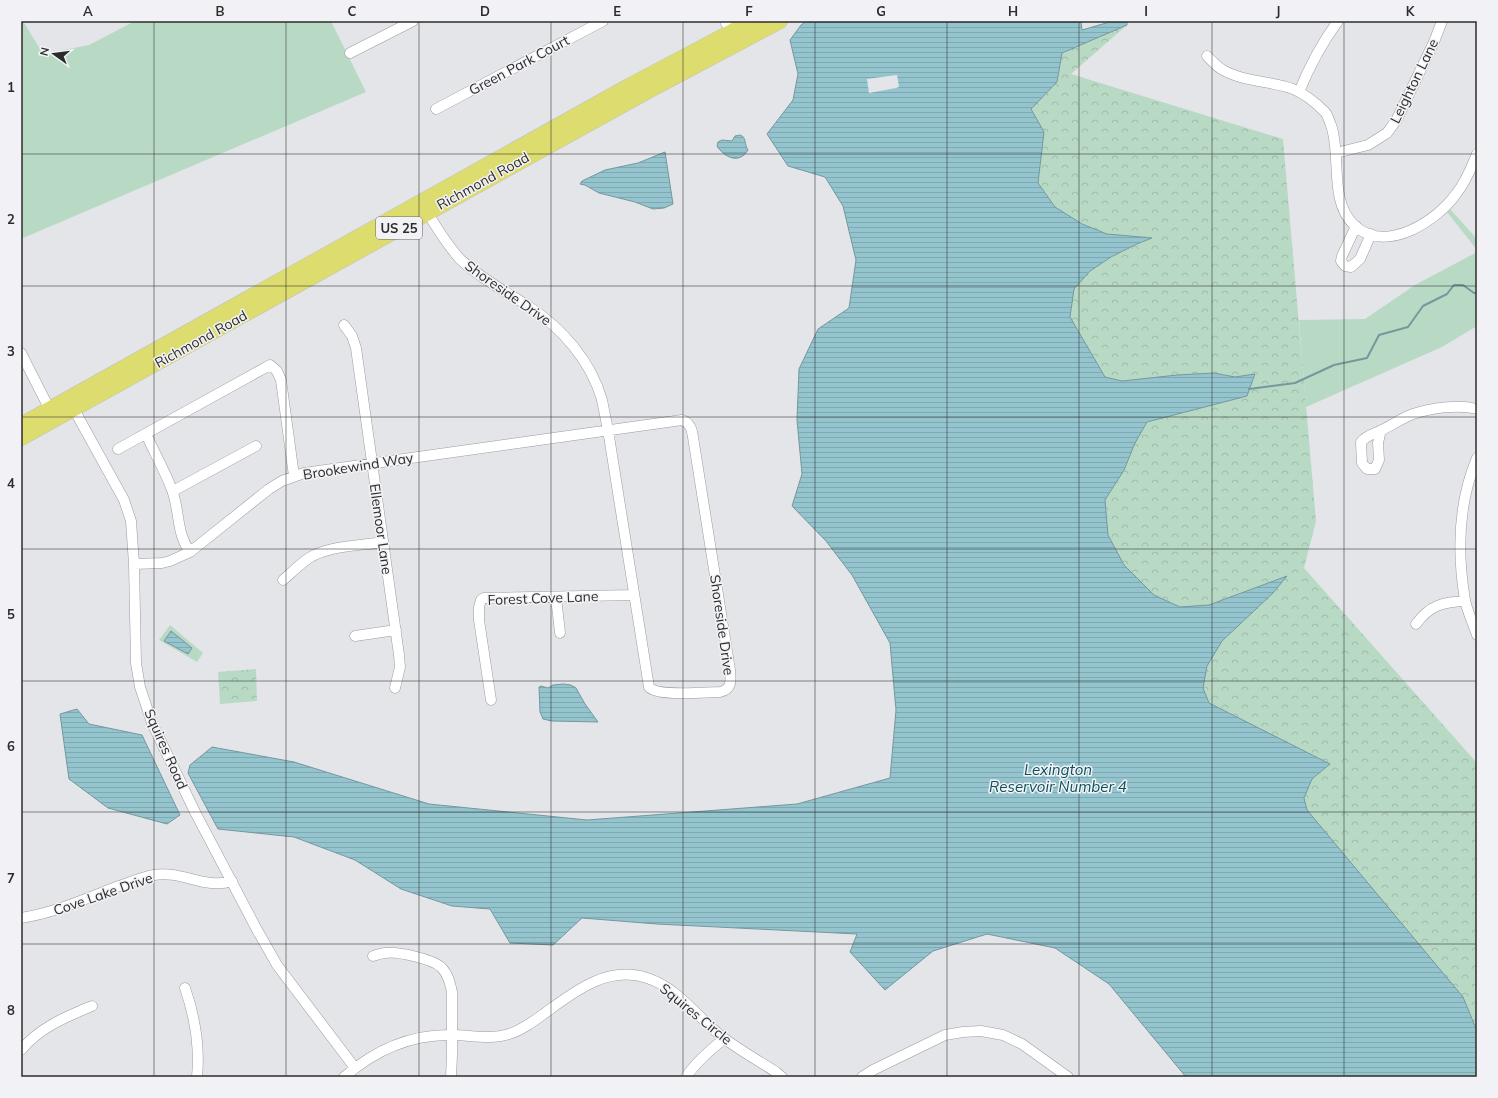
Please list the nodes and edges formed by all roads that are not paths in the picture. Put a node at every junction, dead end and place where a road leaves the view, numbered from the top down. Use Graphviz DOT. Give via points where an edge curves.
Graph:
graph roads {
  1 [pos="413,21"];
  2 [pos="602,21"];
  3 [pos="780,21"];
  4 [pos="1338,21"];
  5 [pos="1442,21"];
  6 [pos="738,27"];
  7 [pos="350,53"];
  8 [pos="1208,56"];
  9 [pos="1299,92"];
  10 [pos="436,109"];
  11 [pos="1336,154"];
  12 [pos="1477,154"];
  13 [pos="424,207"];
  14 [pos="1356,226"];
  15 [pos="1371,234"];
  16 [pos="344,325"];
  17 [pos="21,353"];
  18 [pos="71,404"];
  19 [pos="1477,409"];
  20 [pos="52,414"];
  21 [pos="21,425"];
  22 [pos="608,430"];
  23 [pos="1381,430"];
  24 [pos="146,434"];
  25 [pos="21,438"];
  26 [pos="256,446"];
  27 [pos="118,449"];
  28 [pos="1477,458"];
  29 [pos="372,463"];
  30 [pos="294,476"];
  31 [pos="173,491"];
  32 [pos="383,542"];
  33 [pos="190,552"];
  34 [pos="134,564"];
  35 [pos="283,580"];
  36 [pos="634,596"];
  37 [pos="556,598"];
  38 [pos="1465,601"];
  39 [pos="1416,624"];
  40 [pos="396,630"];
  41 [pos="560,633"];
  42 [pos="1477,635"];
  43 [pos="355,636"];
  44 [pos="395,688"];
  45 [pos="491,700"];
  46 [pos="232,882"];
  47 [pos="21,918"];
  48 [pos="373,956"];
  49 [pos="185,988"];
  50 [pos="92,1006"];
  51 [pos="452,1035"];
  52 [pos="724,1039"];
  53 [pos="21,1050"];
  54 [pos="355,1068"];
  55 [pos="197,1077"];
  56 [pos="344,1077"];
  57 [pos="451,1077"];
  58 [pos="686,1077"];
  59 [pos="782,1077"];
  60 [pos="862,1077"];
  61 [pos="1068,1077"];
  1 -- 7 [label="street"];
  2 -- 10 [label="street, Green Park Court"];
  3 -- 6 [label="highway, Richmond Road / US 25"];
  4 -- 9 [label="street" via="1305,76"];
  5 -- 11 [label="street, Leighton Lane" via="1397,119 1387,133 1368,145"];
  6 -- 13 [label="highway, Richmond Road / US 25" via="641,94"];
  8 -- 9 [label="street" via="1221,69 1233,75"];
  9 -- 11 [label="street" via="1314,101 1326,114 1335,140"];
  11 -- 14 [label="street" via="1341,200 1346,215"];
  12 -- 15 [label="street" via="1467,178 1445,207 1421,225 1402,234 1392,237"];
  13 -- 18 [label="highway, Richmond Road / US 25" via="158,363"];
  13 -- 22 [label="street, Shoreside Drive" via="451,248 465,263 540,314 572,345 594,380"];
  14 -- 15 [label="street"];
  14 -- 15 [label="street" via="1342,256 1341,261 1345,266 1351,267 1360,259"];
  16 -- 29 [label="street, Ellemoor Lane" via="352,336 356,348"];
  17 -- 20 [label="street"];
  18 -- 20 [label="highway, Richmond Road / US 25"];
  18 -- 34 [label="street, Squires Road" via="128,510 133,534"];
  19 -- 23 [label="street" via="1436,408 1413,414"];
  20 -- 21 [label="highway, Richmond Road / US 25"];
  20 -- 25 [label="highway, Richmond Road / US 25"];
  22 -- 29 [label="street, Brookewind Way"];
  22 -- 36 [label="street, Shoreside Drive"];
  22 -- 36 [label="street, Shoreside Drive" via="682,420 690,426 730,670 730,686 720,692 665,693 650,689"];
  24 -- 27 [label="street"];
  24 -- 30 [label="street" via="266,366 272,366 281,380"];
  24 -- 31 [label="street"];
  26 -- 31 [label="street"];
  28 -- 38 [label="street" via="1466,491 1462,518 1460,550"];
  29 -- 30 [label="street, Brookewind Way"];
  29 -- 32 [label="street, Ellemoor Lane"];
  30 -- 33 [label="street, Brookewind Way" via="269,489"];
  31 -- 33 [label="street" via="180,534"];
  32 -- 35 [label="street" via="318,554 305,561"];
  32 -- 40 [label="street, Ellemoor Lane"];
  33 -- 34 [label="street, Brookewind Way" via="166,562"];
  34 -- 46 [label="street, Squires Road" via="136,663 142,693 170,764"];
  36 -- 37 [label="street, Forest Cove Lane"];
  37 -- 41 [label="street"];
  37 -- 45 [label="street, Forest Cove Lane" via="482,600 479,620"];
  38 -- 39 [label="street" via="1442,603 1423,614"];
  38 -- 42 [label="street"];
  40 -- 43 [label="street"];
  40 -- 44 [label="street, Ellemoor Lane" via="400,666"];
  46 -- 47 [label="street, Cove Lake Drive" via="214,884 174,874 156,874 55,911"];
  46 -- 54 [label="street, Squires Road" via="277,965"];
  48 -- 51 [label="street" via="392,953 429,960 440,966 447,976 452,992"];
  49 -- 55 [label="street" via="197,1036"];
  50 -- 53 [label="street" via="58,1020 29,1040"];
  51 -- 52 [label="street, Squires Circle" via="490,1037 509,1034 530,1024 598,979 634,974 663,985 682,999"];
  51 -- 54 [label="street" via="424,1037 404,1042 377,1054"];
  51 -- 57 [label="street"];
  52 -- 58 [label="street" via="710,1050"];
  52 -- 59 [label="street, Squires Circle"];
  54 -- 56 [label="street"];
  60 -- 61 [label="street" via="945,1035 981,1031 1003,1035 1022,1044"];
}
